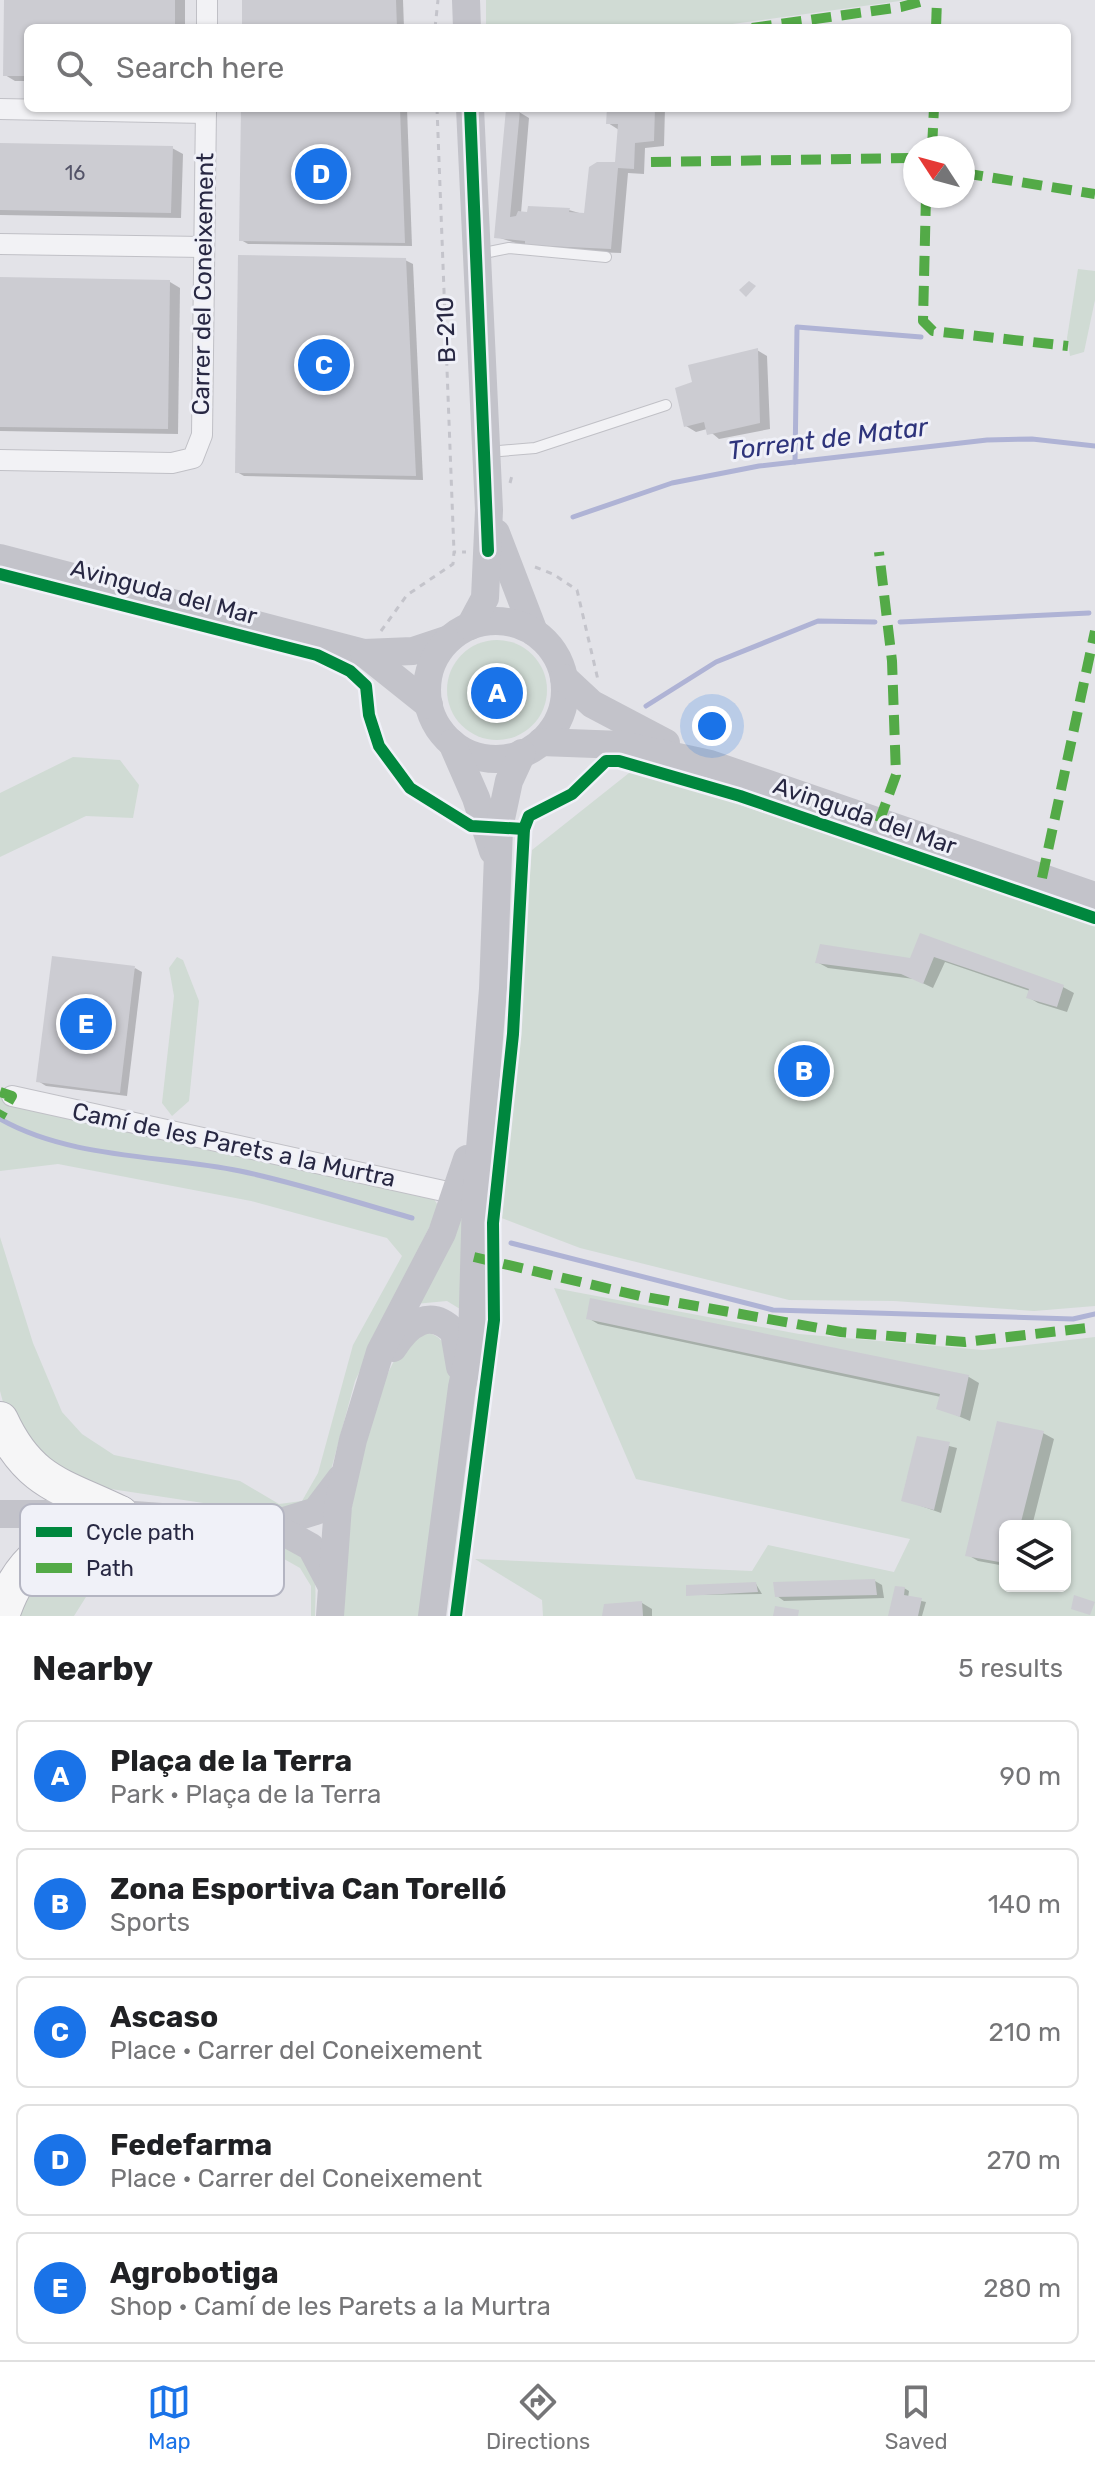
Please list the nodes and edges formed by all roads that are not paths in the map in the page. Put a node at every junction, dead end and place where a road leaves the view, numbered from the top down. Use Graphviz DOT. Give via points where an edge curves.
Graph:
graph roads {
  1 [pos="207,0"];
  2 [pos="466,0"];
  3 [pos="207,24"];
  4 [pos="467,24"];
  5 [pos="0,109"];
  6 [pos="24,109"];
  7 [pos="206,112"];
  8 [pos="470,112"];
  9 [pos="0,244"];
  10 [pos="204,247"];
  11 [pos="477,254"];
  12 [pos="606,257"];
  13 [pos="666,405"];
  14 [pos="486,452"];
  15 [pos="0,460"];
  16 [pos="489,510"];
  17 [pos="0,558"];
  18 [pos="460,632"];
  19 [pos="534,632"];
  20 [pos="363,656"];
  21 [pos="564,678"];
  22 [pos="429,705"];
  23 [pos="452,743"];
  24 [pos="532,748"];
  25 [pos="710,764"];
  26 [pos="499,824"];
  27 [pos="1095,896"];
  28 [pos="485,1080"];
  29 [pos="12,1096"];
  30 [pos="457,1194"];
  31 [pos="374,1378"];
  32 [pos="462,1387"];
  33 [pos="0,1420"];
  34 [pos="344,1474"];
  35 [pos="98,1504"];
  36 [pos="284,1521"];
  37 [pos="284,1532"];
  38 [pos="20,1575"];
  39 [pos="330,1584"];
  40 [pos="1,1616"];
  41 [pos="330,1616"];
  42 [pos="432,1616"];
  1 -- 3 [label="street"];
  2 -- 4 [label="main road"];
  5 -- 6 [label="street"];
  7 -- 10 [label="street, Carrer del Coneixement"];
  8 -- 11 [label="main road, B-210"];
  9 -- 10 [label="street"];
  10 -- 15 [label="street, Carrer del Coneixement" via="202,435 193,458 172,463"];
  11 -- 12 [label="lane" via="509,248"];
  11 -- 14 [label="main road, B-210"];
  13 -- 14 [label="lane" via="535,448"];
  14 -- 16 [label="main road, B-210"];
  16 -- 18 [label="main road, B-210" via="483,551 485,598"];
  16 -- 19 [label="main road, B-210"];
  17 -- 20 [label="main road, Avinguda del Mar"];
  18 -- 19 [label="main road" via="503,621"];
  18 -- 20 [label="main road, Avinguda del Mar" via="402,653"];
  18 -- 22 [label="main road, B-210" via="430,669"];
  19 -- 21 [label="main road, B-210" via="555,654"];
  20 -- 22 [label="main road, Avinguda del Mar"];
  21 -- 24 [label="main road" via="561,713"];
  21 -- 25 [label="main road, Avinguda del Mar" via="592,704"];
  22 -- 23 [label="main road" via="437,726"];
  23 -- 24 [label="main road" via="482,757 503,758"];
  23 -- 26 [label="main road"];
  24 -- 25 [label="main road, Avinguda del Mar" via="622,745"];
  24 -- 26 [label="main road" via="509,781"];
  25 -- 27 [label="main road, Avinguda del Mar"];
  26 -- 28 [label="main road"];
  28 -- 30 [label="main road"];
  28 -- 32 [label="main road" via="474,1313"];
  29 -- 30 [label="street, Camí de les Parets a la Murtra"];
  30 -- 31 [label="main road" via="380,1352"];
  31 -- 32 [label="main road" via="410,1326 431,1318 454,1332"];
  31 -- 34 [label="main road"];
  32 -- 42 [label="main road"];
  33 -- 35 [label="highway" via="31,1469"];
  34 -- 36 [label="main road" via="316,1511"];
  34 -- 39 [label="main road"];
  37 -- 39 [label="main road" via="311,1547"];
  38 -- 40 [label="highway"];
  39 -- 41 [label="main road"];
}
